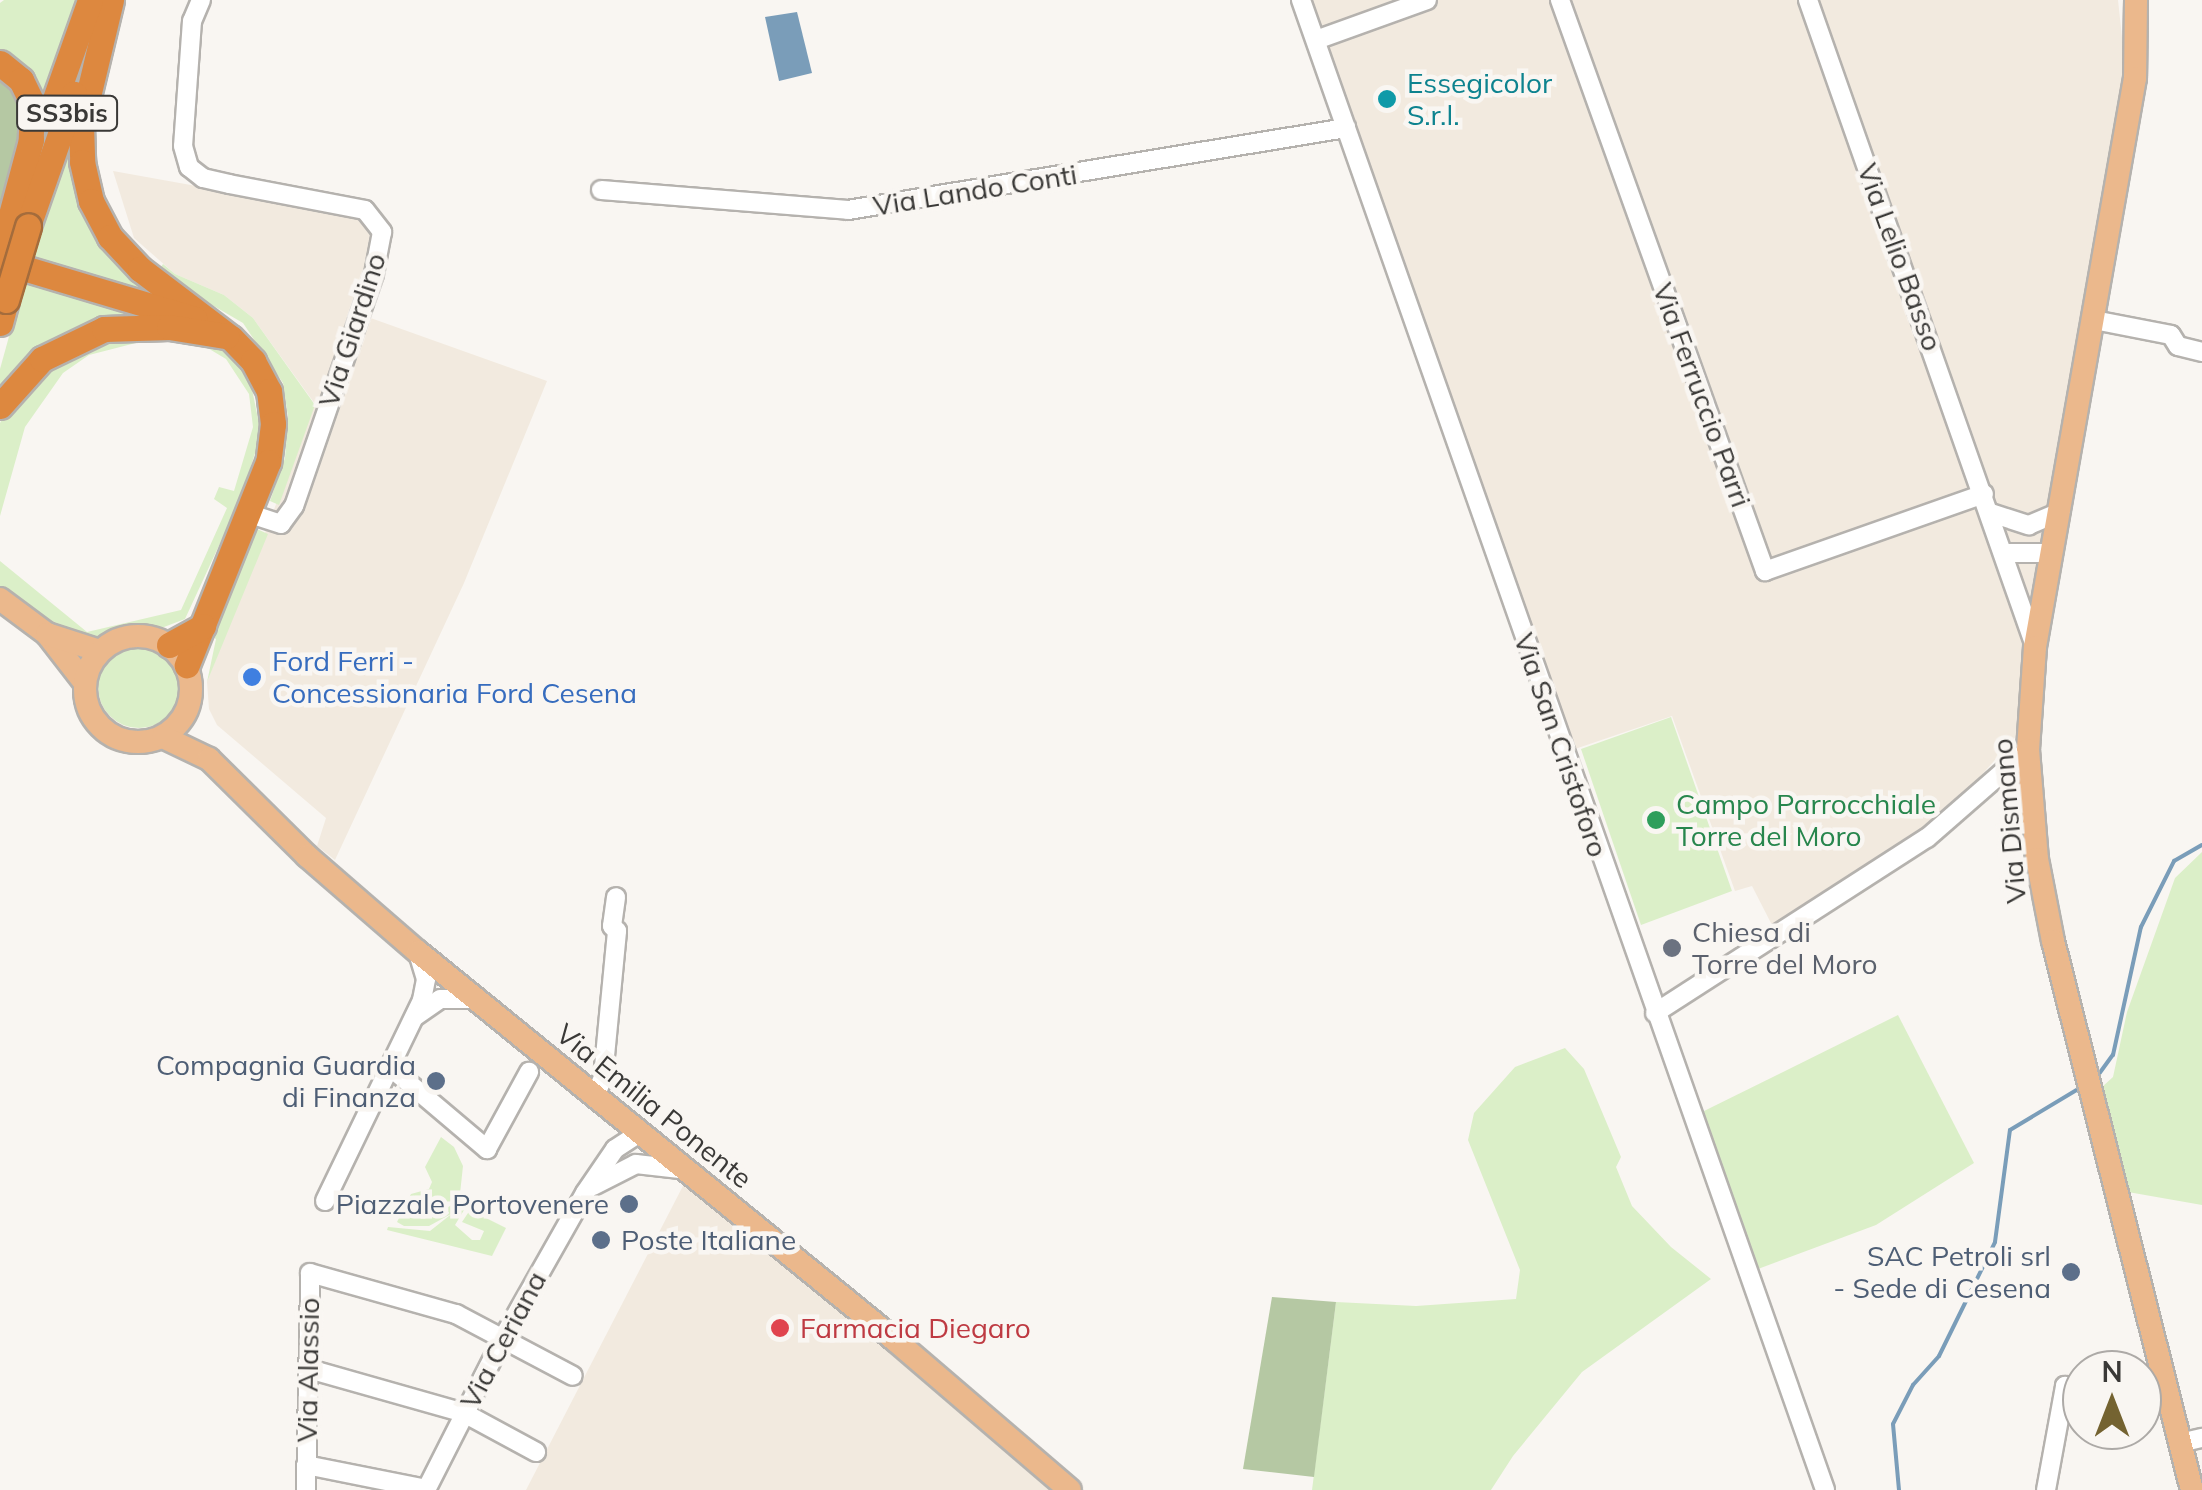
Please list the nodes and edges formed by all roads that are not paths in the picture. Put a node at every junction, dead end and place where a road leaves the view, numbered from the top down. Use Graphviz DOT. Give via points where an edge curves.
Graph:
graph roads {
  1 [pos="90,0"];
  2 [pos="109,0"];
  3 [pos="200,0"];
  4 [pos="1301,0"];
  5 [pos="1427,0"];
  6 [pos="1560,0"];
  7 [pos="1808,0"];
  8 [pos="2136,0"];
  9 [pos="2147,0"];
  10 [pos="1316,40"];
  11 [pos="0,62"];
  12 [pos="2135,78"];
  13 [pos="1346,128"];
  14 [pos="601,190"];
  15 [pos="17,223"];
  16 [pos="0,258"];
  17 [pos="0,270"];
  18 [pos="3,311"];
  19 [pos="2094,320"];
  20 [pos="231,338"];
  21 [pos="2202,352"];
  22 [pos="0,406"];
  23 [pos="1984,494"];
  24 [pos="2060,512"];
  25 [pos="248,513"];
  26 [pos="1991,513"];
  27 [pos="2029,525"];
  28 [pos="2053,553"];
  29 [pos="2002,554"];
  30 [pos="0,598"];
  31 [pos="203,626"];
  32 [pos="47,634"];
  33 [pos="169,645"];
  34 [pos="2035,647"];
  35 [pos="100,651"];
  36 [pos="186,666"];
  37 [pos="85,683"];
  38 [pos="186,713"];
  39 [pos="163,737"];
  40 [pos="2028,750"];
  41 [pos="209,759"];
  42 [pos="616,897"];
  43 [pos="418,952"];
  44 [pos="447,976"];
  45 [pos="474,999"];
  46 [pos="422,1007"];
  47 [pos="1655,1014"];
  48 [pos="390,1068"];
  49 [pos="529,1072"];
  50 [pos="595,1097"];
  51 [pos="615,1115"];
  52 [pos="639,1135"];
  53 [pos="615,1150"];
  54 [pos="628,1166"];
  55 [pos="681,1169"];
  56 [pos="585,1193"];
  57 [pos="326,1201"];
  58 [pos="503,1338"];
  59 [pos="309,1370"];
  60 [pos="572,1376"];
  61 [pos="2162,1397"];
  62 [pos="2062,1398"];
  63 [pos="2168,1398"];
  64 [pos="464,1413"];
  65 [pos="2191,1441"];
  66 [pos="536,1452"];
  67 [pos="306,1465"];
  68 [pos="306,1490"];
  69 [pos="426,1490"];
  70 [pos="1070,1490"];
  71 [pos="1824,1490"];
  72 [pos="2046,1490"];
  73 [pos="2192,1490"];
  1 -- 15 [label="highway, SS3bis"];
  2 -- 15 [label="highway, SS3bis"];
  2 -- 20 [label="highway" via="81,126 91,201 110,237 140,269"];
  3 -- 25 [label="street, Via Giardino" via="192,20 187,92 189,167 203,178 364,210 382,232 374,274 294,506 281,524"];
  4 -- 10 [label="street, Via San Cristoforo"];
  5 -- 10 [label="street"];
  6 -- 23 [label="street, Via Ferruccio Parri" via="1765,571"];
  7 -- 23 [label="street, Via Lelio Basso"];
  8 -- 12 [label="main road, Via Dismano"];
  9 -- 12 [label="street, Via Dismano"];
  10 -- 13 [label="street, Via San Cristoforo"];
  11 -- 15 [label="highway" via="21,80 32,104"];
  12 -- 19 [label="main road, Via Dismano"];
  13 -- 14 [label="street, Via Lando Conti" via="848,210"];
  13 -- 47 [label="street, Via San Cristoforo"];
  15 -- 16 [label="highway"];
  15 -- 17 [label="highway, SS3bis"];
  15 -- 18 [label="highway, SS3bis, bridge"];
  16 -- 20 [label="highway" via="165,308"];
  19 -- 21 [label="street" via="2171,335 2178,346"];
  19 -- 24 [label="main road, Via Dismano"];
  20 -- 22 [label="highway" via="169,327 104,330 42,358"];
  20 -- 25 [label="highway" via="269,391 273,424 268,462"];
  23 -- 26 [label="street, Via Lelio Basso"];
  24 -- 27 [label="street"];
  24 -- 28 [label="main road, Via Dismano"];
  25 -- 31 [label="highway"];
  26 -- 27 [label="street"];
  26 -- 29 [label="street, Via Lelio Basso"];
  27 -- 28 [label="street"];
  28 -- 29 [label="street"];
  28 -- 34 [label="main road, Via Dismano"];
  29 -- 34 [label="street, Via Lelio Basso"];
  30 -- 32 [label="main road"];
  31 -- 33 [label="highway"];
  31 -- 36 [label="highway"];
  32 -- 35 [label="main road"];
  32 -- 37 [label="main road"];
  33 -- 35 [label="main road" via="134,636"];
  33 -- 36 [label="main road"];
  34 -- 40 [label="main road, Via Dismano"];
  35 -- 37 [label="main road"];
  36 -- 38 [label="main road" via="192,697"];
  37 -- 39 [label="main road" via="90,713 108,734 141,743"];
  38 -- 39 [label="main road"];
  38 -- 41 [label="main road, Via Emilia Ponente"];
  39 -- 41 [label="main road, Via Emilia Ponente"];
  40 -- 47 [label="street" via="1927,838"];
  40 -- 63 [label="main road, Via Dismano" via="2037,859"];
  41 -- 43 [label="main road, Via Emilia Ponente"];
  42 -- 50 [label="street" via="603,1077"];
  43 -- 44 [label="main road, Via Emilia Ponente"];
  43 -- 46 [label="street" via="426,979"];
  44 -- 45 [label="main road, Via Emilia Ponente"];
  44 -- 46 [label="street"];
  45 -- 46 [label="street" via="450,997"];
  45 -- 50 [label="main road, Via Emilia Ponente"];
  46 -- 48 [label="street"];
  47 -- 71 [label="street, Via San Cristoforo"];
  48 -- 49 [label="street" via="487,1150"];
  48 -- 57 [label="street"];
  50 -- 51 [label="main road, Via Emilia Ponente"];
  51 -- 52 [label="main road, Via Emilia Ponente"];
  51 -- 53 [label="street"];
  52 -- 53 [label="street, Via Ceriana"];
  52 -- 54 [label="street"];
  52 -- 55 [label="main road, Via Emilia Ponente"];
  53 -- 56 [label="street, Via Ceriana"];
  54 -- 55 [label="street"];
  54 -- 56 [label="street, Via Ceriana"];
  55 -- 70 [label="main road, Via Emilia Ponente"];
  56 -- 58 [label="street, Via Ceriana"];
  58 -- 59 [label="street, Via Alassio" via="456,1314 310,1273"];
  58 -- 60 [label="street"];
  58 -- 64 [label="street, Via Ceriana"];
  59 -- 64 [label="street"];
  59 -- 67 [label="street, Via Alassio"];
  61 -- 63 [label="street"];
  62 -- 72 [label="street"];
  63 -- 65 [label="main road, Via Dismano"];
  64 -- 66 [label="street"];
  64 -- 69 [label="street, Via Ceriana"];
  65 -- 73 [label="main road, Via Dismano"];
  67 -- 68 [label="street, Via Alassio"];
  67 -- 69 [label="street"];
}
